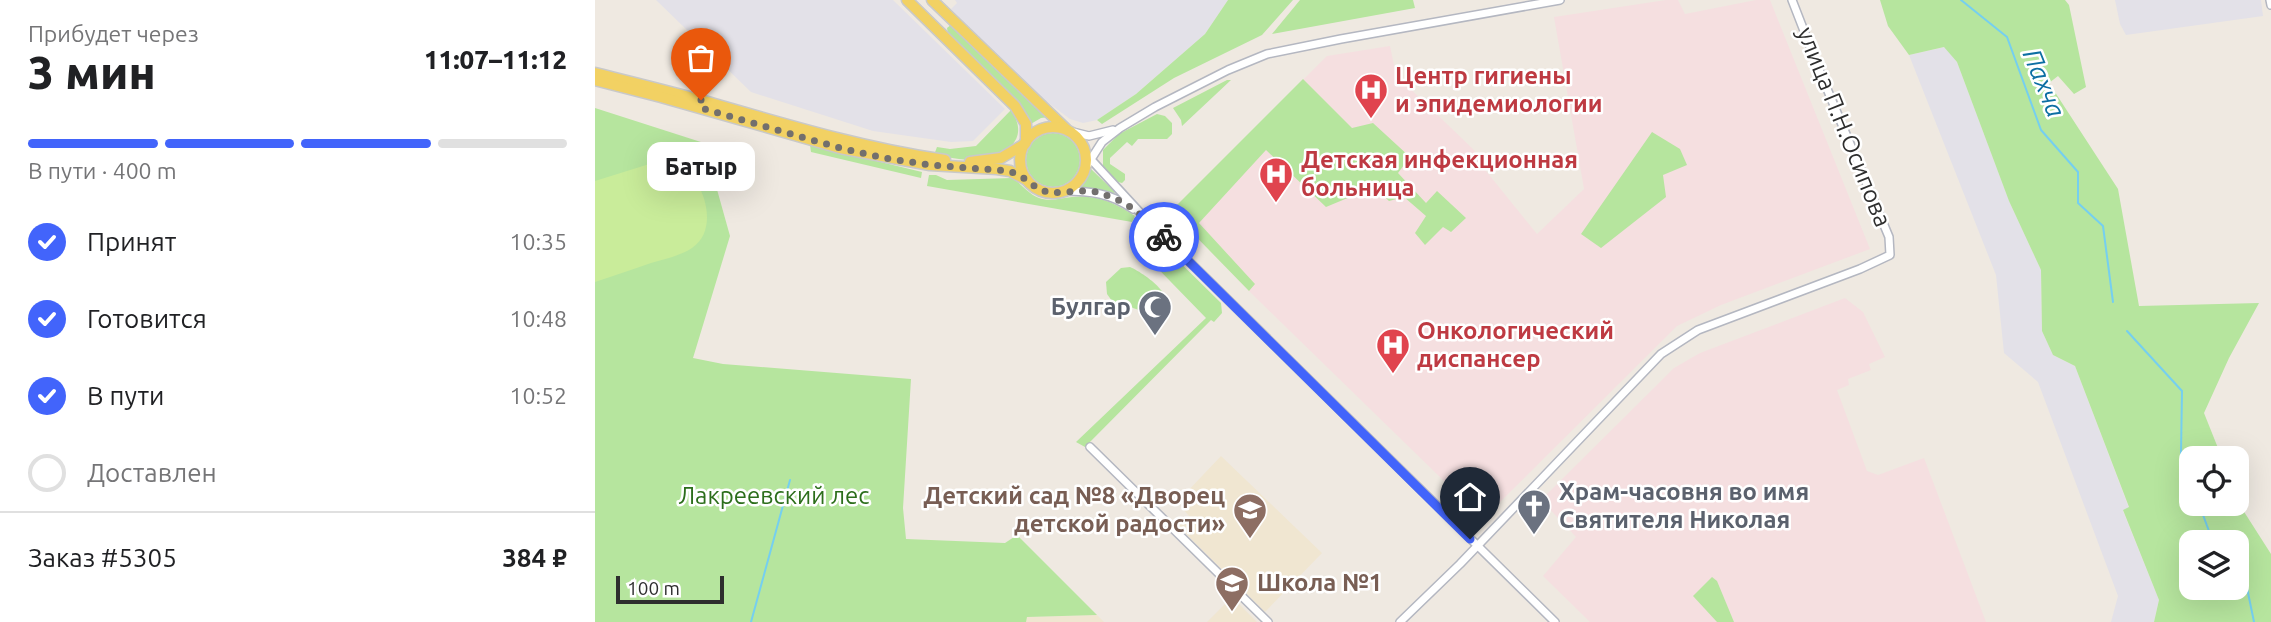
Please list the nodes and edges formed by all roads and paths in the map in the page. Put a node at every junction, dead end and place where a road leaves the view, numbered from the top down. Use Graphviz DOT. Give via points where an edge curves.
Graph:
graph roads {
  1 [pos="907,0"];
  2 [pos="932,0"];
  3 [pos="1560,0"];
  4 [pos="1792,0"];
  5 [pos="1551,1"];
  6 [pos="948,16"];
  7 [pos="936,29"];
  8 [pos="595,73"];
  9 [pos="595,80"];
  10 [pos="701,104"];
  11 [pos="1120,128"];
  12 [pos="1068,130"];
  13 [pos="1025,143"];
  14 [pos="1087,160"];
  15 [pos="1027,180"];
  16 [pos="1063,191"];
  17 [pos="1145,218"];
  18 [pos="1090,447"];
  19 [pos="1477,546"];
  20 [pos="1268,622"];
  21 [pos="1399,622"];
  22 [pos="1555,622"];
  1 -- 7 [label="main road"];
  2 -- 6 [label="main road"];
  3 -- 5 [label="street"];
  4 -- 19 [label="street, улица П.Н.Осипова" via="1889,237 1890,255 1680,340"];
  5 -- 11 [label="street" via="1267,54"];
  6 -- 7 [label="main road"];
  6 -- 12 [label="main road"];
  7 -- 13 [label="main road" via="1015,106 1026,124"];
  8 -- 10 [label="main road"];
  9 -- 10 [label="main road"];
  10 -- 13 [label="main road" via="839,140 949,161 990,161"];
  10 -- 15 [label="main road" via="840,148 930,165 1010,171"];
  11 -- 12 [label="street" via="1089,136"];
  11 -- 14 [label="street"];
  12 -- 13 [label="main road" via="1042,129"];
  12 -- 14 [label="main road"];
  13 -- 15 [label="main road" via="1020,158"];
  14 -- 16 [label="main road" via="1075,184"];
  14 -- 17 [label="street"];
  15 -- 16 [label="main road" via="1044,191"];
  16 -- 17 [label="street" via="1115,197"];
  17 -- 19 [label="street"];
  18 -- 20 [label="street"];
  19 -- 21 [label="street"];
  19 -- 22 [label="street"];
}
